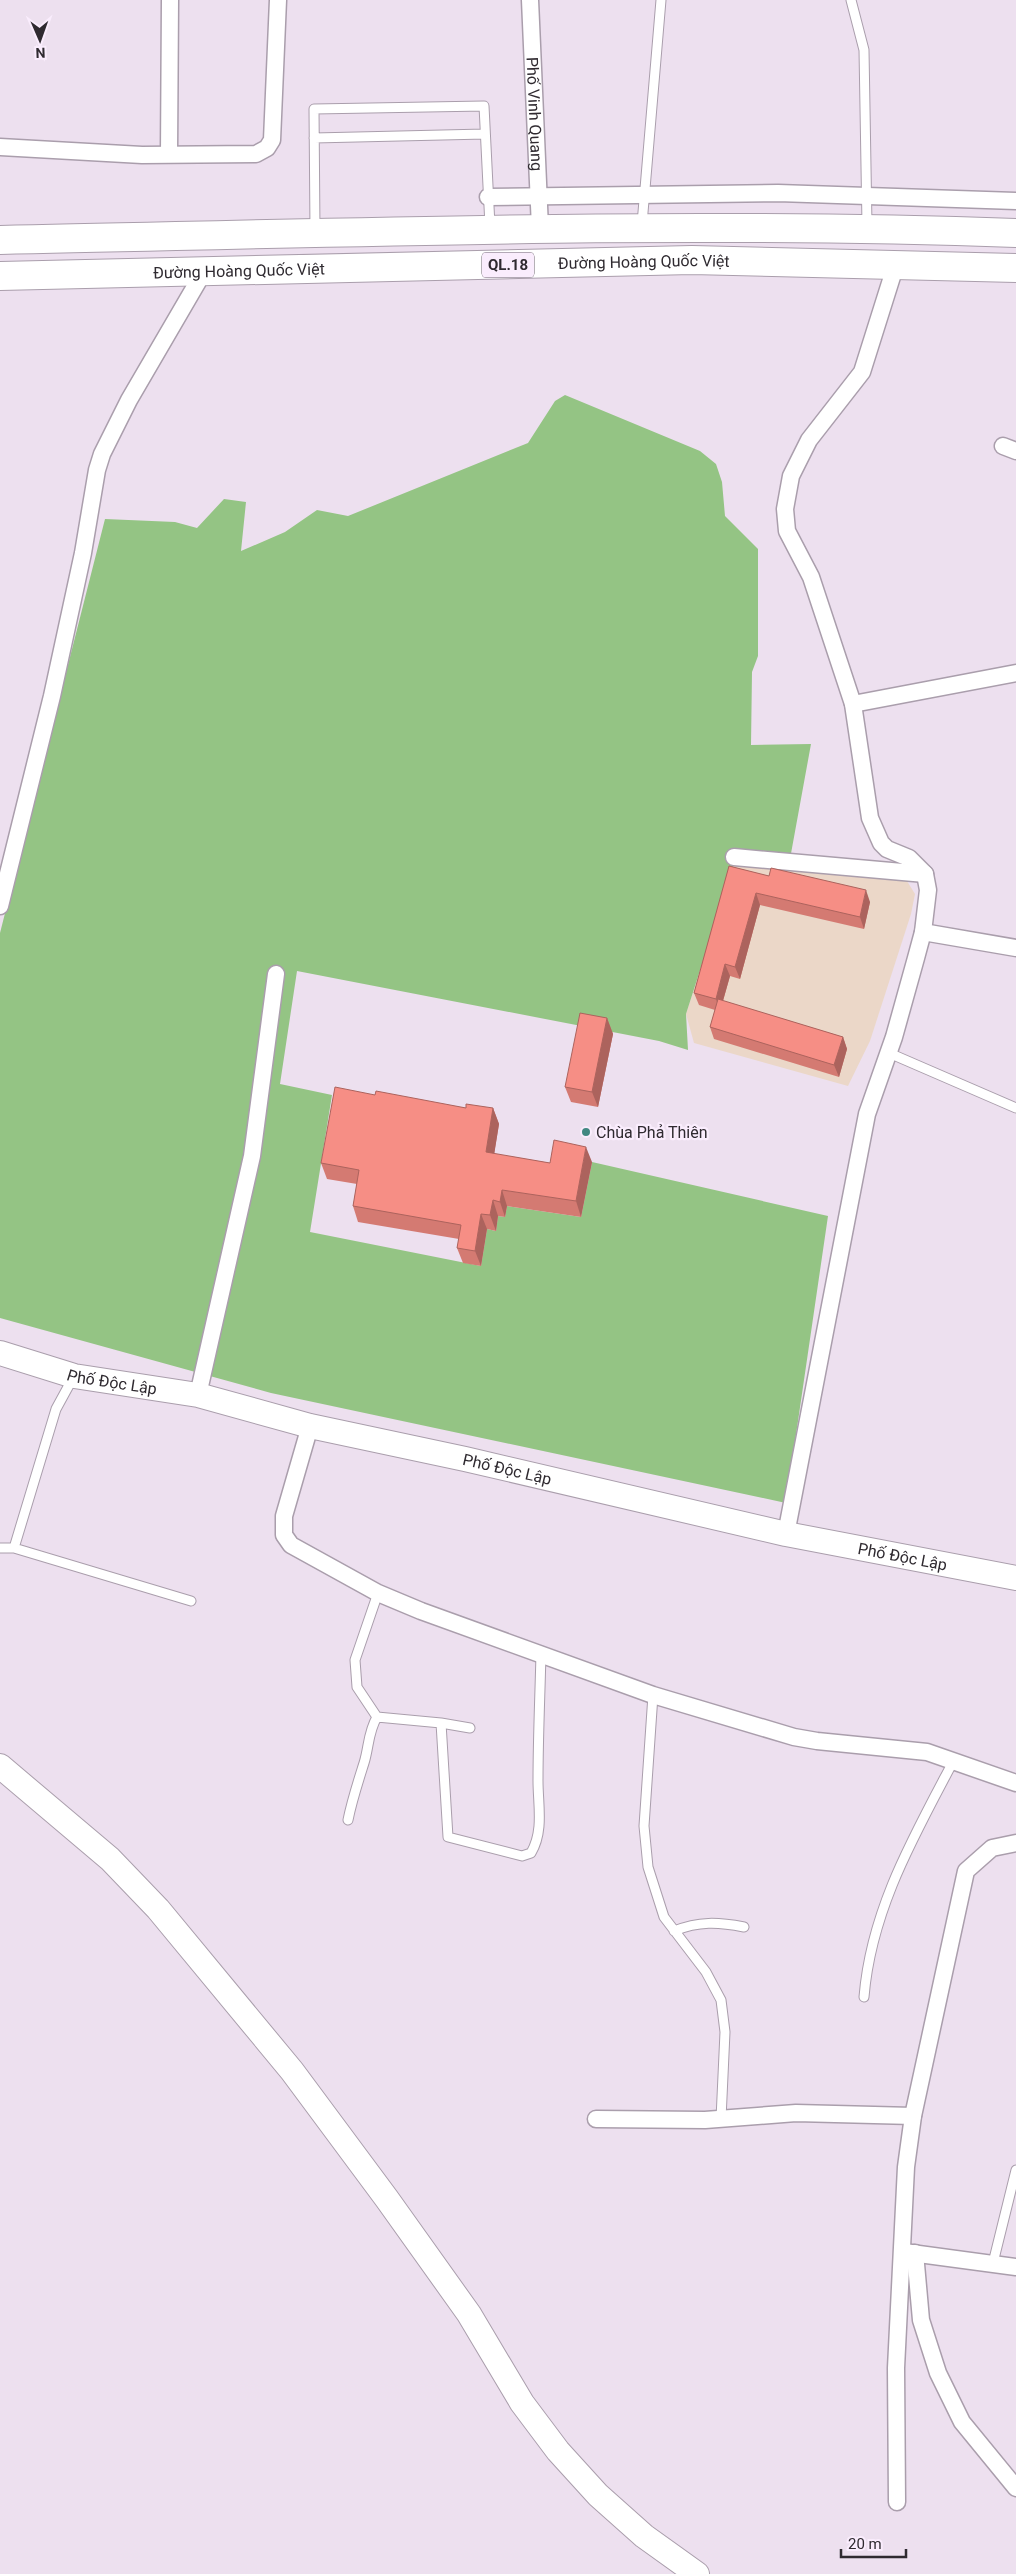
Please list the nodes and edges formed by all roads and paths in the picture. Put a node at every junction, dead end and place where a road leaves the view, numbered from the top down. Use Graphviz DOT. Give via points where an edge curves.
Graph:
graph roads {
  1 [pos="170,0"];
  2 [pos="278,0"];
  3 [pos="530,0"];
  4 [pos="661,0"];
  5 [pos="851,0"];
  6 [pos="485,134"];
  7 [pos="314,138"];
  8 [pos="0,147"];
  9 [pos="169,154"];
  10 [pos="644,195"];
  11 [pos="538,196"];
  12 [pos="866,196"];
  13 [pos="488,197"];
  14 [pos="1016,201"];
  15 [pos="641,227"];
  16 [pos="540,228"];
  17 [pos="866,228"];
  18 [pos="490,229"];
  19 [pos="1014,230"];
  20 [pos="315,233"];
  21 [pos="0,240"];
  22 [pos="896,264"];
  23 [pos="1016,268"];
  24 [pos="203,273"];
  25 [pos="0,276"];
  26 [pos="1016,673"];
  27 [pos="854,704"];
  28 [pos="734,857"];
  29 [pos="925,874"];
  30 [pos="0,906"];
  31 [pos="923,932"];
  32 [pos="1016,948"];
  33 [pos="276,974"];
  34 [pos="889,1053"];
  35 [pos="1016,1108"];
  36 [pos="0,1353"];
  37 [pos="74,1376"];
  38 [pos="198,1395"];
  39 [pos="310,1426"];
  40 [pos="786,1534"];
  41 [pos="0,1548"];
  42 [pos="14,1548"];
  43 [pos="1016,1578"];
  44 [pos="378,1594"];
  45 [pos="191,1601"];
  46 [pos="542,1653"];
  47 [pos="653,1695"];
  48 [pos="376,1717"];
  49 [pos="441,1723"];
  50 [pos="470,1728"];
  51 [pos="954,1760"];
  52 [pos="0,1766"];
  53 [pos="1016,1784"];
  54 [pos="348,1820"];
  55 [pos="1016,1843"];
  56 [pos="744,1928"];
  57 [pos="674,1931"];
  58 [pos="864,1997"];
  59 [pos="913,2116"];
  60 [pos="596,2119"];
  61 [pos="720,2119"];
  62 [pos="1016,2170"];
  63 [pos="908,2252"];
  64 [pos="993,2263"];
  65 [pos="1016,2266"];
  66 [pos="1016,2488"];
  67 [pos="897,2502"];
  68 [pos="696,2574"];
  1 -- 9 [label="street"];
  2 -- 9 [label="street" via="272,140 267,148 256,154"];
  3 -- 11 [label="street, Phố Vinh Quang"];
  4 -- 10 [label="lane"];
  5 -- 12 [label="lane" via="864,50"];
  6 -- 7 [label="lane"];
  6 -- 7 [label="lane" via="484,106 314,109"];
  6 -- 13 [label="lane"];
  7 -- 20 [label="lane"];
  8 -- 9 [label="street"];
  10 -- 11 [label="street"];
  10 -- 12 [label="street" via="778,193"];
  10 -- 15 [label="lane"];
  11 -- 13 [label="street"];
  11 -- 16 [label="street, Phố Vinh Quang"];
  12 -- 14 [label="street"];
  12 -- 17 [label="lane"];
  13 -- 18 [label="lane"];
  15 -- 16 [label="highway, Đường Hoàng Quốc Việt / QL.18"];
  15 -- 17 [label="highway, Đường Hoàng Quốc Việt / QL.18"];
  16 -- 18 [label="highway, Đường Hoàng Quốc Việt / QL.18"];
  17 -- 19 [label="highway, Đường Hoàng Quốc Việt / QL.18"];
  18 -- 20 [label="highway, Đường Hoàng Quốc Việt / QL.18"];
  20 -- 21 [label="highway, Đường Hoàng Quốc Việt / QL.18"];
  22 -- 23 [label="highway, Đường Hoàng Quốc Việt / QL.18"];
  22 -- 24 [label="highway, Đường Hoàng Quốc Việt / QL.18" via="692,260"];
  22 -- 27 [label="street" via="862,372 809,440 791,476 785,509 787,532 811,577"];
  24 -- 25 [label="highway, Đường Hoàng Quốc Việt / QL.18"];
  24 -- 30 [label="street" via="129,400 102,454 52,696"];
  26 -- 27 [label="street"];
  27 -- 29 [label="street" via="870,818 881,843 909,858"];
  28 -- 29 [label="street"];
  29 -- 31 [label="street" via="928,890"];
  31 -- 32 [label="street"];
  31 -- 34 [label="street"];
  33 -- 38 [label="street" via="252,1156"];
  34 -- 35 [label="lane"];
  34 -- 40 [label="street" via="868,1114"];
  36 -- 37 [label="street, Phố Độc Lập"];
  37 -- 38 [label="street, Phố Độc Lập"];
  37 -- 42 [label="lane" via="56,1409"];
  38 -- 39 [label="street, Phố Độc Lập"];
  39 -- 40 [label="street, Phố Độc Lập"];
  39 -- 44 [label="street" via="284,1516 284,1535 291,1545"];
  40 -- 43 [label="street, Phố Độc Lập"];
  41 -- 42 [label="lane"];
  42 -- 45 [label="lane"];
  44 -- 46 [label="street"];
  44 -- 48 [label="lane" via="355,1660 357,1687"];
  46 -- 47 [label="street"];
  46 -- 49 [label="lane" via="539,1826 531,1853 522,1856 448,1837"];
  47 -- 51 [label="street" via="817,1742 927,1752"];
  47 -- 57 [label="lane" via="644,1826 648,1867 664,1917"];
  48 -- 49 [label="lane"];
  48 -- 54 [label="lane" via="370,1728 365,1761 354,1790"];
  49 -- 50 [label="lane"];
  51 -- 53 [label="street"];
  51 -- 58 [label="lane" via="903,1857 881,1909"];
  52 -- 68 [label="street" via="110,1859 158,1909 292,2071 375,2183 468,2314 522,2403 558,2451 598,2495 644,2536"];
  55 -- 59 [label="street" via="992,1848 966,1870"];
  56 -- 57 [label="lane" via="707,1922"];
  57 -- 61 [label="lane" via="706,1972 721,2000 725,2032"];
  59 -- 61 [label="street" via="796,2113"];
  59 -- 63 [label="street" via="906,2167"];
  60 -- 61 [label="street"];
  62 -- 64 [label="lane"];
  63 -- 64 [label="street"];
  63 -- 66 [label="street" via="921,2320 938,2373 962,2422"];
  63 -- 67 [label="street" via="896,2368"];
  64 -- 65 [label="street"];
}
